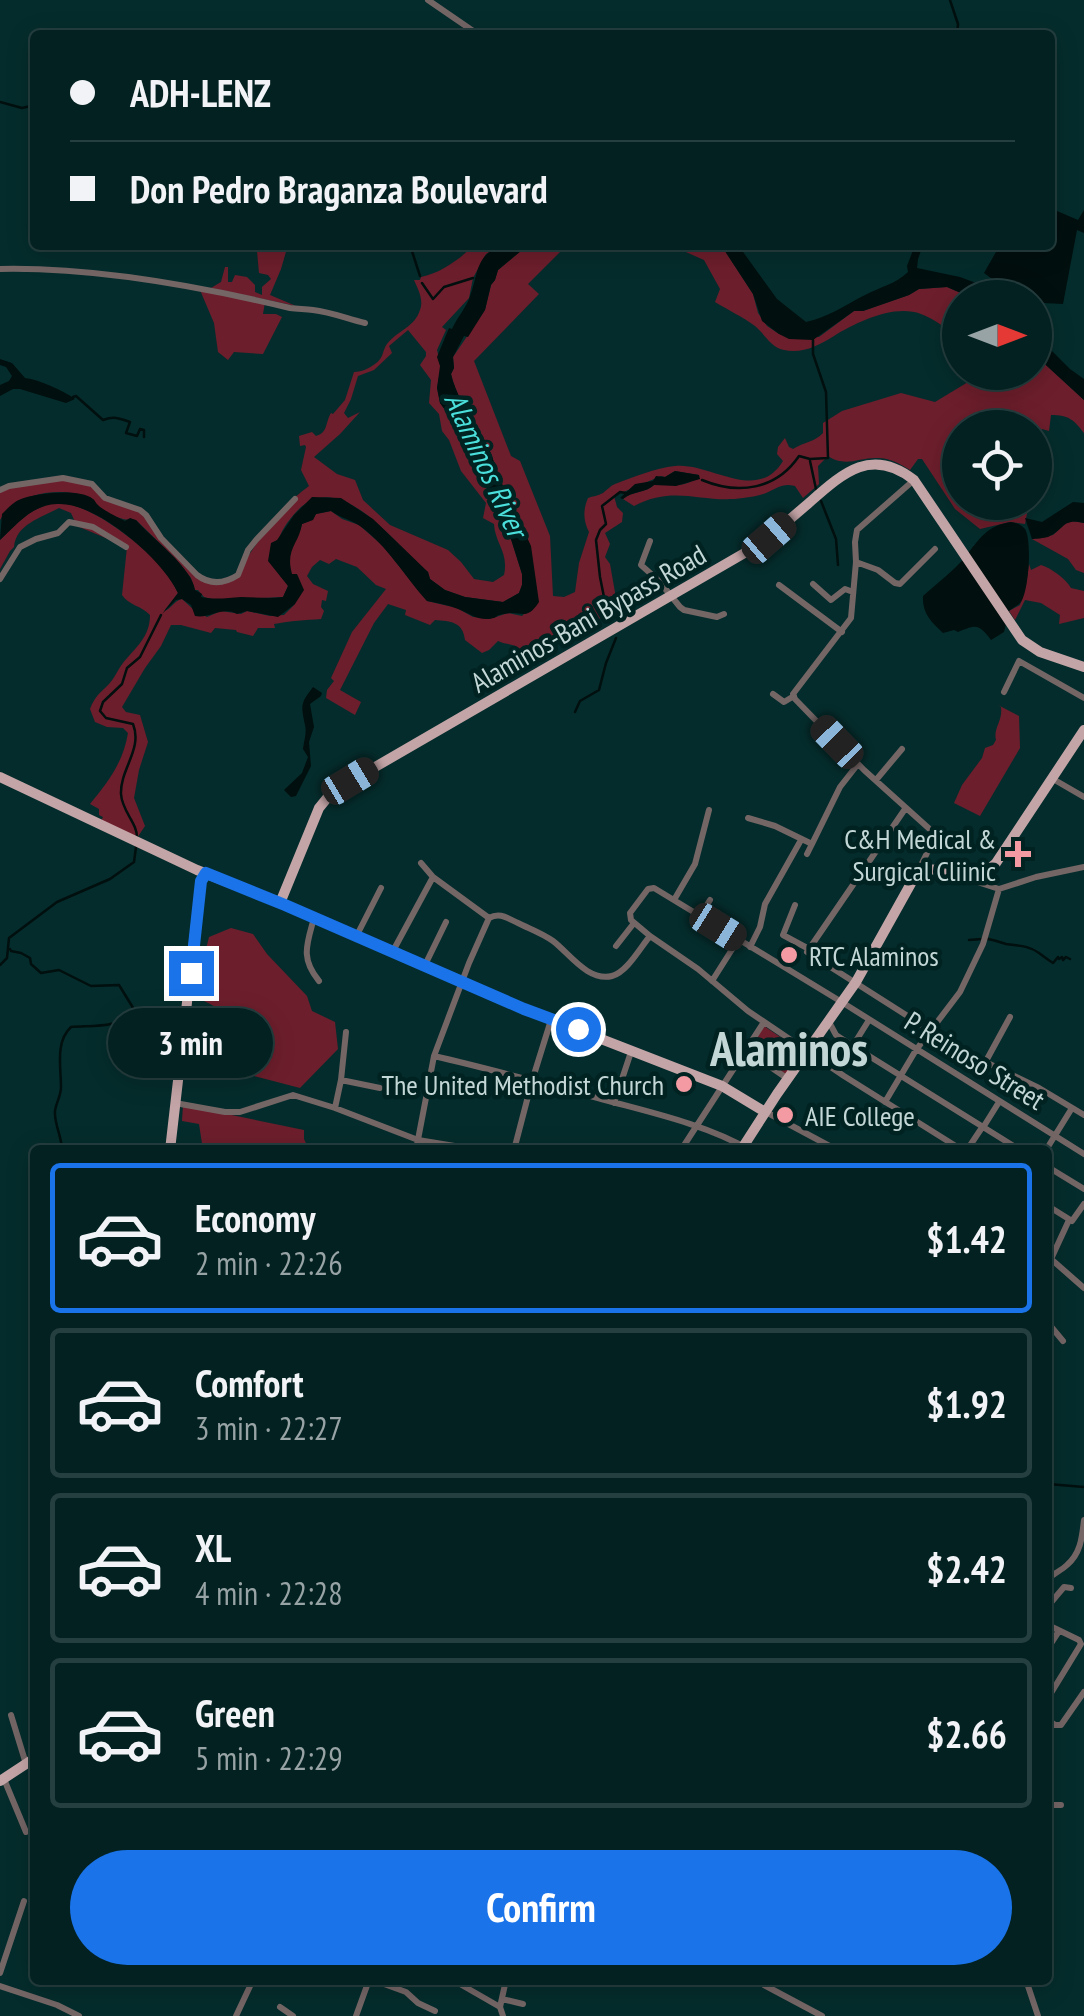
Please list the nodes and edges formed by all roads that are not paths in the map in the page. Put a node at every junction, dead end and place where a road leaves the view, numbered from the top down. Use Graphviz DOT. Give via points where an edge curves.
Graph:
graph roads {
  1 [pos="428,0"];
  2 [pos="471,30"];
  3 [pos="0,269"];
  4 [pos="366,323"];
  5 [pos="914,480"];
  6 [pos="0,490"];
  7 [pos="295,499"];
  8 [pos="650,542"];
  9 [pos="126,548"];
  10 [pos="935,549"];
  11 [pos="856,562"];
  12 [pos="0,579"];
  13 [pos="813,584"];
  14 [pos="779,585"];
  15 [pos="853,592"];
  16 [pos="672,595"];
  17 [pos="724,614"];
  18 [pos="842,632"];
  19 [pos="1084,665"];
  20 [pos="1004,692"];
  21 [pos="773,694"];
  22 [pos="794,696"];
  23 [pos="1084,698"];
  24 [pos="1084,730"];
  25 [pos="902,748"];
  26 [pos="1072,748"];
  27 [pos="1084,756"];
  28 [pos="858,764"];
  29 [pos="0,777"];
  30 [pos="1053,779"];
  31 [pos="876,780"];
  32 [pos="1084,797"];
  33 [pos="905,809"];
  34 [pos="709,810"];
  35 [pos="748,818"];
  36 [pos="801,840"];
  37 [pos="812,844"];
  38 [pos="806,854"];
  39 [pos="421,863"];
  40 [pos="1084,867"];
  41 [pos="989,870"];
  42 [pos="918,873"];
  43 [pos="204,878"];
  44 [pos="434,878"];
  45 [pos="965,878"];
  46 [pos="986,886"];
  47 [pos="380,888"];
  48 [pos="998,888"];
  49 [pos="674,900"];
  50 [pos="710,900"];
  51 [pos="283,904"];
  52 [pos="795,904"];
  53 [pos="700,916"];
  54 [pos="314,918"];
  55 [pos="489,918"];
  56 [pos="446,922"];
  57 [pos="633,922"];
  58 [pos="356,936"];
  59 [pos="650,936"];
  60 [pos="738,940"];
  61 [pos="616,946"];
  62 [pos="750,947"];
  63 [pos="808,951"];
  64 [pos="392,952"];
  65 [pos="425,965"];
  66 [pos="319,981"];
  67 [pos="712,981"];
  68 [pos="462,982"];
  69 [pos="856,982"];
  70 [pos="843,1002"];
  71 [pos="1010,1017"];
  72 [pos="551,1019"];
  73 [pos="869,1020"];
  74 [pos="764,1022"];
  75 [pos="830,1022"];
  76 [pos="930,1030"];
  77 [pos="346,1032"];
  78 [pos="836,1034"];
  79 [pos="818,1038"];
  80 [pos="853,1046"];
  81 [pos="632,1049"];
  82 [pos="746,1050"];
  83 [pos="916,1050"];
  84 [pos="808,1052"];
  85 [pos="434,1056"];
  86 [pos="986,1061"];
  87 [pos="837,1072"];
  88 [pos="900,1076"];
  89 [pos="788,1079"];
  90 [pos="341,1080"];
  91 [pos="532,1081"];
  92 [pos="722,1086"];
  93 [pos="380,1088"];
  94 [pos="885,1102"];
  95 [pos="999,1102"];
  96 [pos="614,1103"];
  97 [pos="176,1104"];
  98 [pos="335,1108"];
  99 [pos="1072,1108"];
  100 [pos="765,1112"];
  101 [pos="1084,1116"];
  102 [pos="983,1126"];
  103 [pos="697,1127"];
  104 [pos="1053,1136"];
  105 [pos="418,1140"];
  106 [pos="171,1145"];
  107 [pos="417,1145"];
  108 [pos="448,1145"];
  109 [pos="515,1145"];
  110 [pos="685,1145"];
  111 [pos="736,1145"];
  112 [pos="747,1145"];
  113 [pos="825,1145"];
  114 [pos="957,1145"];
  115 [pos="969,1145"];
  116 [pos="1012,1145"];
  117 [pos="1048,1145"];
  118 [pos="1084,1154"];
  119 [pos="1052,1169"];
  120 [pos="1084,1189"];
  121 [pos="1084,1204"];
  122 [pos="1052,1209"];
  123 [pos="1069,1220"];
  124 [pos="1052,1253"];
  125 [pos="1052,1259"];
  126 [pos="1084,1288"];
  127 [pos="1052,1328"];
  128 [pos="1063,1341"];
  129 [pos="1084,1520"];
  130 [pos="1052,1574"];
  131 [pos="1072,1588"];
  132 [pos="1052,1601"];
  133 [pos="1052,1628"];
  134 [pos="1059,1632"];
  135 [pos="1052,1642"];
  136 [pos="1052,1692"];
  137 [pos="1084,1692"];
  138 [pos="10,1714"];
  139 [pos="1052,1723"];
  140 [pos="30,1759"];
  141 [pos="30,1762"];
  142 [pos="2,1780"];
  143 [pos="1052,1805"];
  144 [pos="1061,1805"];
  145 [pos="26,1832"];
  146 [pos="24,1901"];
  147 [pos="0,1973"];
  148 [pos="251,1985"];
  149 [pos="369,1985"];
  150 [pos="385,1985"];
  151 [pos="463,1985"];
  152 [pos="505,1985"];
  153 [pos="764,1985"];
  154 [pos="1028,1985"];
  155 [pos="0,1986"];
  156 [pos="501,2003"];
  157 [pos="523,2004"];
  158 [pos="280,2006"];
  159 [pos="435,2010"];
  160 [pos="79,2016"];
  161 [pos="236,2016"];
  162 [pos="293,2016"];
  163 [pos="356,2016"];
  164 [pos="502,2016"];
  165 [pos="822,2016"];
  166 [pos="1038,2016"];
  1 -- 2 [label="street"];
  3 -- 4 [label="street" via="215,291"];
  5 -- 11 [label="street" via="858,530"];
  5 -- 16 [label="main road, Alaminos-Bani Bypass Road" via="882,465 850,470 758,545"];
  5 -- 19 [label="main road" via="1016,632 1034,649"];
  6 -- 7 [label="street" via="63,478 92,484 105,498 140,510 197,575 220,583 238,575 248,550"];
  8 -- 16 [label="street" via="641,565"];
  9 -- 12 [label="street" via="93,526 69,522 20,547"];
  10 -- 11 [label="street" via="900,584"];
  11 -- 15 [label="street"];
  13 -- 15 [label="street" via="831,600 845,589"];
  14 -- 18 [label="street"];
  15 -- 18 [label="street"];
  16 -- 17 [label="street" via="684,610"];
  16 -- 51 [label="main road, Alaminos-Bani Bypass Road" via="332,792 319,808"];
  18 -- 22 [label="street"];
  20 -- 23 [label="street" via="1020,661"];
  21 -- 22 [label="street" via="784,702"];
  22 -- 28 [label="street"];
  24 -- 26 [label="main road"];
  25 -- 31 [label="street"];
  26 -- 27 [label="street"];
  26 -- 30 [label="main road"];
  28 -- 31 [label="street"];
  28 -- 37 [label="street"];
  29 -- 43 [label="main road"];
  30 -- 32 [label="street"];
  30 -- 41 [label="main road"];
  31 -- 33 [label="street"];
  33 -- 42 [label="street" via="935,836"];
  33 -- 63 [label="street"];
  34 -- 49 [label="street" via="692,873"];
  35 -- 36 [label="street"];
  36 -- 37 [label="street"];
  36 -- 62 [label="street"];
  37 -- 38 [label="street"];
  39 -- 44 [label="street"];
  40 -- 48 [label="street"];
  41 -- 45 [label="main road"];
  41 -- 46 [label="street"];
  42 -- 45 [label="main road" via="934,868"];
  42 -- 69 [label="main road"];
  43 -- 51 [label="main road"];
  43 -- 97 [label="main road"];
  44 -- 55 [label="street"];
  44 -- 64 [label="street"];
  45 -- 46 [label="street"];
  46 -- 48 [label="street"];
  47 -- 58 [label="street"];
  48 -- 76 [label="street" via="980,951 960,992"];
  49 -- 53 [label="street, P. Reinoso Street"];
  49 -- 57 [label="street, P. Reinoso Street" via="648,890 630,913"];
  50 -- 53 [label="street"];
  51 -- 54 [label="main road"];
  52 -- 63 [label="street" via="783,935"];
  53 -- 60 [label="street, P. Reinoso Street"];
  54 -- 58 [label="main road"];
  54 -- 66 [label="street" via="306,954"];
  55 -- 59 [label="street" via="502,915 538,932 576,963 606,976 622,970"];
  55 -- 68 [label="street"];
  56 -- 65 [label="street"];
  57 -- 59 [label="street"];
  57 -- 61 [label="street"];
  58 -- 64 [label="main road"];
  59 -- 67 [label="street"];
  60 -- 62 [label="street, P. Reinoso Street"];
  60 -- 67 [label="street"];
  62 -- 70 [label="street, P. Reinoso Street"];
  63 -- 69 [label="street"];
  64 -- 65 [label="main road"];
  65 -- 68 [label="main road"];
  67 -- 74 [label="street"];
  68 -- 72 [label="main road"];
  68 -- 85 [label="street"];
  69 -- 70 [label="main road"];
  69 -- 76 [label="street"];
  70 -- 73 [label="street, P. Reinoso Street"];
  70 -- 75 [label="main road"];
  71 -- 86 [label="street"];
  72 -- 81 [label="main road"];
  72 -- 91 [label="street"];
  73 -- 80 [label="street"];
  73 -- 83 [label="street, P. Reinoso Street"];
  74 -- 82 [label="street"];
  74 -- 84 [label="street"];
  75 -- 78 [label="street"];
  75 -- 79 [label="main road"];
  76 -- 83 [label="street"];
  76 -- 86 [label="street"];
  77 -- 90 [label="street"];
  78 -- 79 [label="street"];
  78 -- 80 [label="street"];
  79 -- 84 [label="main road"];
  80 -- 87 [label="street"];
  80 -- 88 [label="street"];
  81 -- 92 [label="main road"];
  81 -- 96 [label="street"];
  82 -- 89 [label="street"];
  82 -- 92 [label="street"];
  83 -- 88 [label="street"];
  83 -- 95 [label="street, P. Reinoso Street"];
  84 -- 87 [label="street"];
  84 -- 89 [label="main road"];
  85 -- 91 [label="street"];
  85 -- 105 [label="street"];
  86 -- 99 [label="street"];
  87 -- 94 [label="street"];
  88 -- 94 [label="street"];
  88 -- 102 [label="street"];
  89 -- 100 [label="main road"];
  90 -- 93 [label="street"];
  90 -- 98 [label="street"];
  91 -- 96 [label="street"];
  91 -- 109 [label="street"];
  92 -- 100 [label="main road"];
  92 -- 103 [label="street"];
  94 -- 114 [label="street"];
  95 -- 102 [label="street"];
  95 -- 104 [label="street, P. Reinoso Street"];
  96 -- 103 [label="street"];
  97 -- 98 [label="street" via="240,1112 292,1095"];
  97 -- 106 [label="main road"];
  98 -- 105 [label="street"];
  99 -- 101 [label="street"];
  99 -- 104 [label="street"];
  100 -- 112 [label="main road"];
  100 -- 113 [label="street"];
  102 -- 115 [label="street"];
  102 -- 116 [label="street"];
  103 -- 110 [label="street"];
  103 -- 111 [label="street"];
  104 -- 117 [label="street"];
  104 -- 118 [label="street, P. Reinoso Street"];
  105 -- 107 [label="street"];
  105 -- 108 [label="street"];
  119 -- 120 [label="street"];
  121 -- 123 [label="street"];
  122 -- 123 [label="street"];
  123 -- 124 [label="street"];
  125 -- 126 [label="street"];
  127 -- 128 [label="street"];
  129 -- 130 [label="street" via="1080,1546"];
  131 -- 132 [label="street" via="1064,1587"];
  133 -- 134 [label="street"];
  134 -- 135 [label="street"];
  134 -- 136 [label="street" via="1082,1646"];
  137 -- 139 [label="street" via="1061,1725"];
  138 -- 140 [label="street"];
  141 -- 142 [label="main road"];
  142 -- 145 [label="street"];
  143 -- 144 [label="street"];
  146 -- 147 [label="street"];
  148 -- 161 [label="street"];
  149 -- 163 [label="street"];
  150 -- 159 [label="street"];
  151 -- 156 [label="street"];
  152 -- 156 [label="street"];
  153 -- 165 [label="street"];
  154 -- 166 [label="street"];
  155 -- 160 [label="street"];
  156 -- 157 [label="street"];
  156 -- 164 [label="street"];
  158 -- 162 [label="street"];
}
